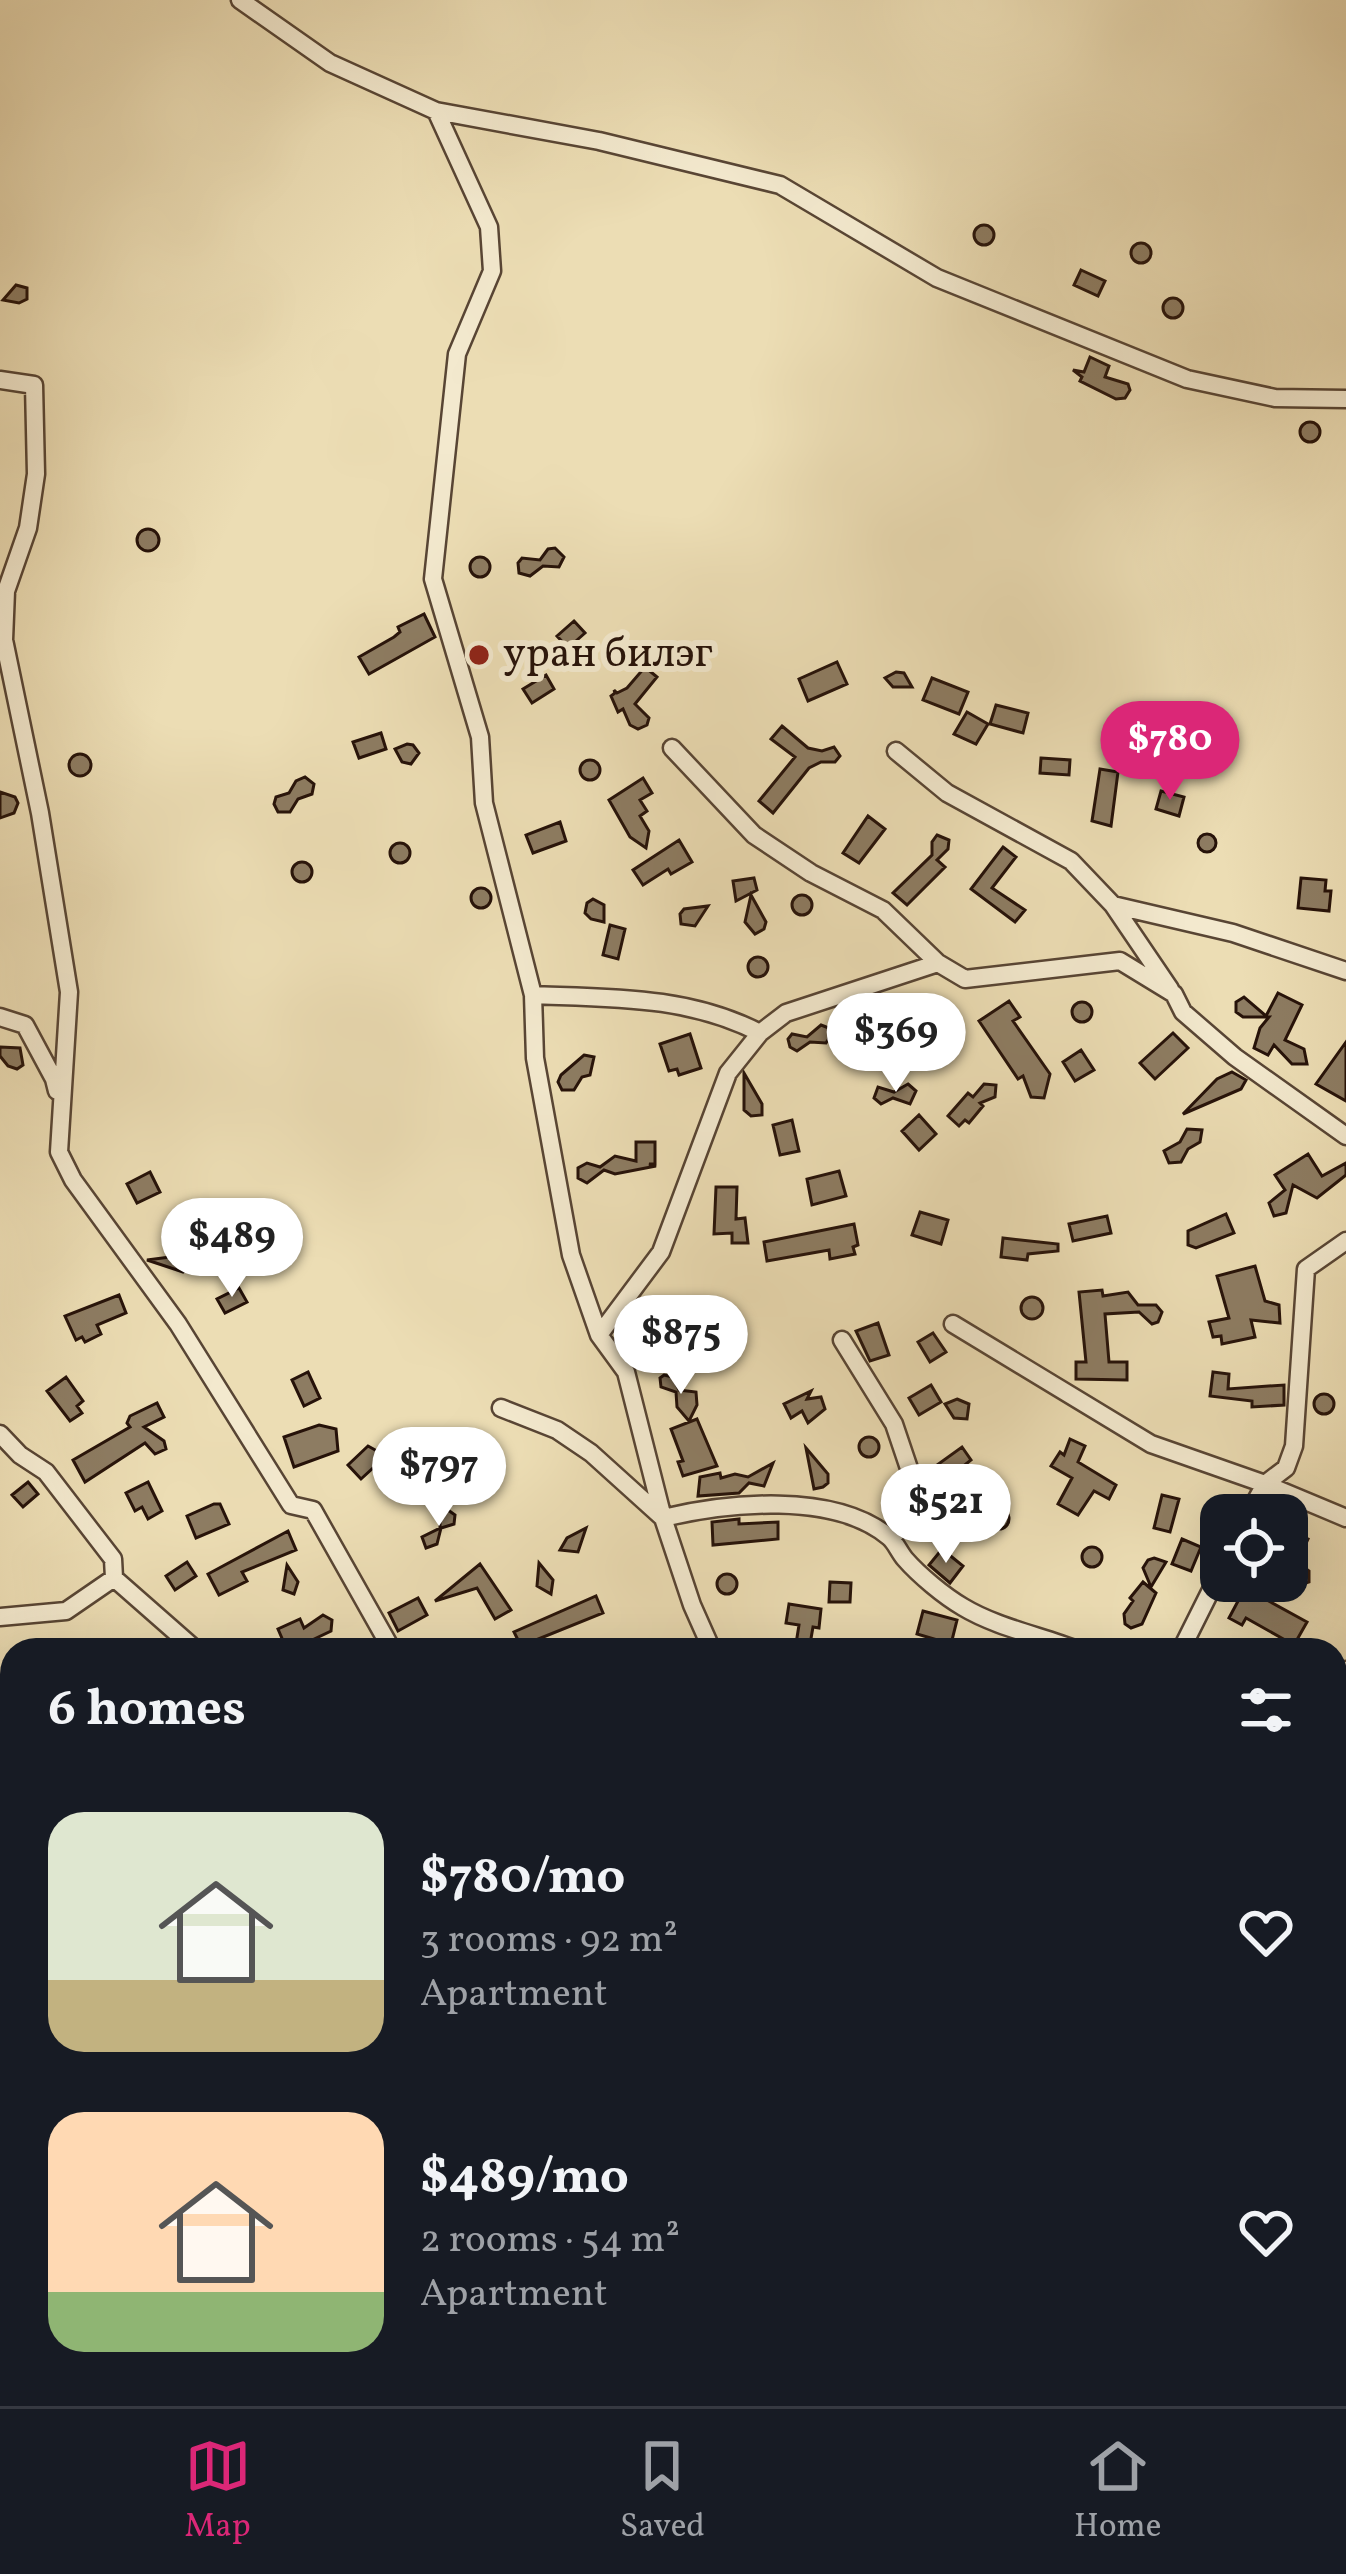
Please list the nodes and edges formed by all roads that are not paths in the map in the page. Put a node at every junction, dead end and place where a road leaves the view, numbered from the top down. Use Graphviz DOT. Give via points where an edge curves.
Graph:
graph roads {
  1 [pos="240,0"];
  2 [pos="436,111"];
  3 [pos="0,380"];
  4 [pos="1346,398"];
  5 [pos="2,636"];
  6 [pos="672,748"];
  7 [pos="896,751"];
  8 [pos="1113,905"];
  9 [pos="938,963"];
  10 [pos="1346,971"];
  11 [pos="1174,994"];
  12 [pos="533,995"];
  13 [pos="0,1017"];
  14 [pos="760,1033"];
  15 [pos="59,1104"];
  16 [pos="1346,1136"];
  17 [pos="1346,1240"];
  18 [pos="953,1324"];
  19 [pos="599,1335"];
  20 [pos="842,1340"];
  21 [pos="501,1408"];
  22 [pos="0,1434"];
  23 [pos="1265,1484"];
  24 [pos="1260,1494"];
  25 [pos="663,1518"];
  26 [pos="1346,1518"];
  27 [pos="892,1538"];
  28 [pos="114,1578"];
  29 [pos="1205,1602"];
  30 [pos="0,1618"];
  31 [pos="182,1638"];
  32 [pos="385,1638"];
  33 [pos="707,1638"];
  34 [pos="1045,1638"];
  35 [pos="1187,1638"];
  1 -- 2 [label="street" via="330,63"];
  2 -- 4 [label="street" via="780,185 937,278 1187,379 1275,398"];
  2 -- 12 [label="street" via="489,226 492,271 457,354 433,579 480,737 484,803"];
  3 -- 5 [label="street" via="34,385 36,452"];
  5 -- 15 [label="street" via="69,992"];
  6 -- 9 [label="street" via="754,835 883,910"];
  7 -- 8 [label="street" via="947,793 1071,861"];
  8 -- 10 [label="street"];
  8 -- 11 [label="street"];
  9 -- 11 [label="street" via="965,980 1120,962"];
  9 -- 14 [label="street" via="786,1013"];
  11 -- 16 [label="street" via="1235,1058"];
  12 -- 14 [label="street" via="641,999 730,1017"];
  12 -- 19 [label="street" via="535,1058 571,1256"];
  13 -- 15 [label="street" via="25,1025"];
  14 -- 19 [label="street" via="728,1073 661,1252"];
  15 -- 32 [label="street" via="59,1152 73,1180 178,1324 291,1505 313,1510"];
  17 -- 23 [label="street" via="1306,1269 1294,1446 1286,1468"];
  18 -- 23 [label="street" via="1151,1444"];
  19 -- 25 [label="street" via="626,1372"];
  20 -- 27 [label="street" via="894,1424 921,1504"];
  21 -- 25 [label="street" via="557,1430"];
  22 -- 28 [label="street" via="46,1472 113,1559"];
  23 -- 24 [label="street"];
  23 -- 26 [label="street"];
  25 -- 27 [label="street" via="713,1506 810,1507"];
  25 -- 33 [label="street"];
  27 -- 34 [label="street" via="906,1560 963,1607"];
  28 -- 30 [label="street" via="66,1610"];
  28 -- 31 [label="street"];
  29 -- 35 [label="street"];
}
